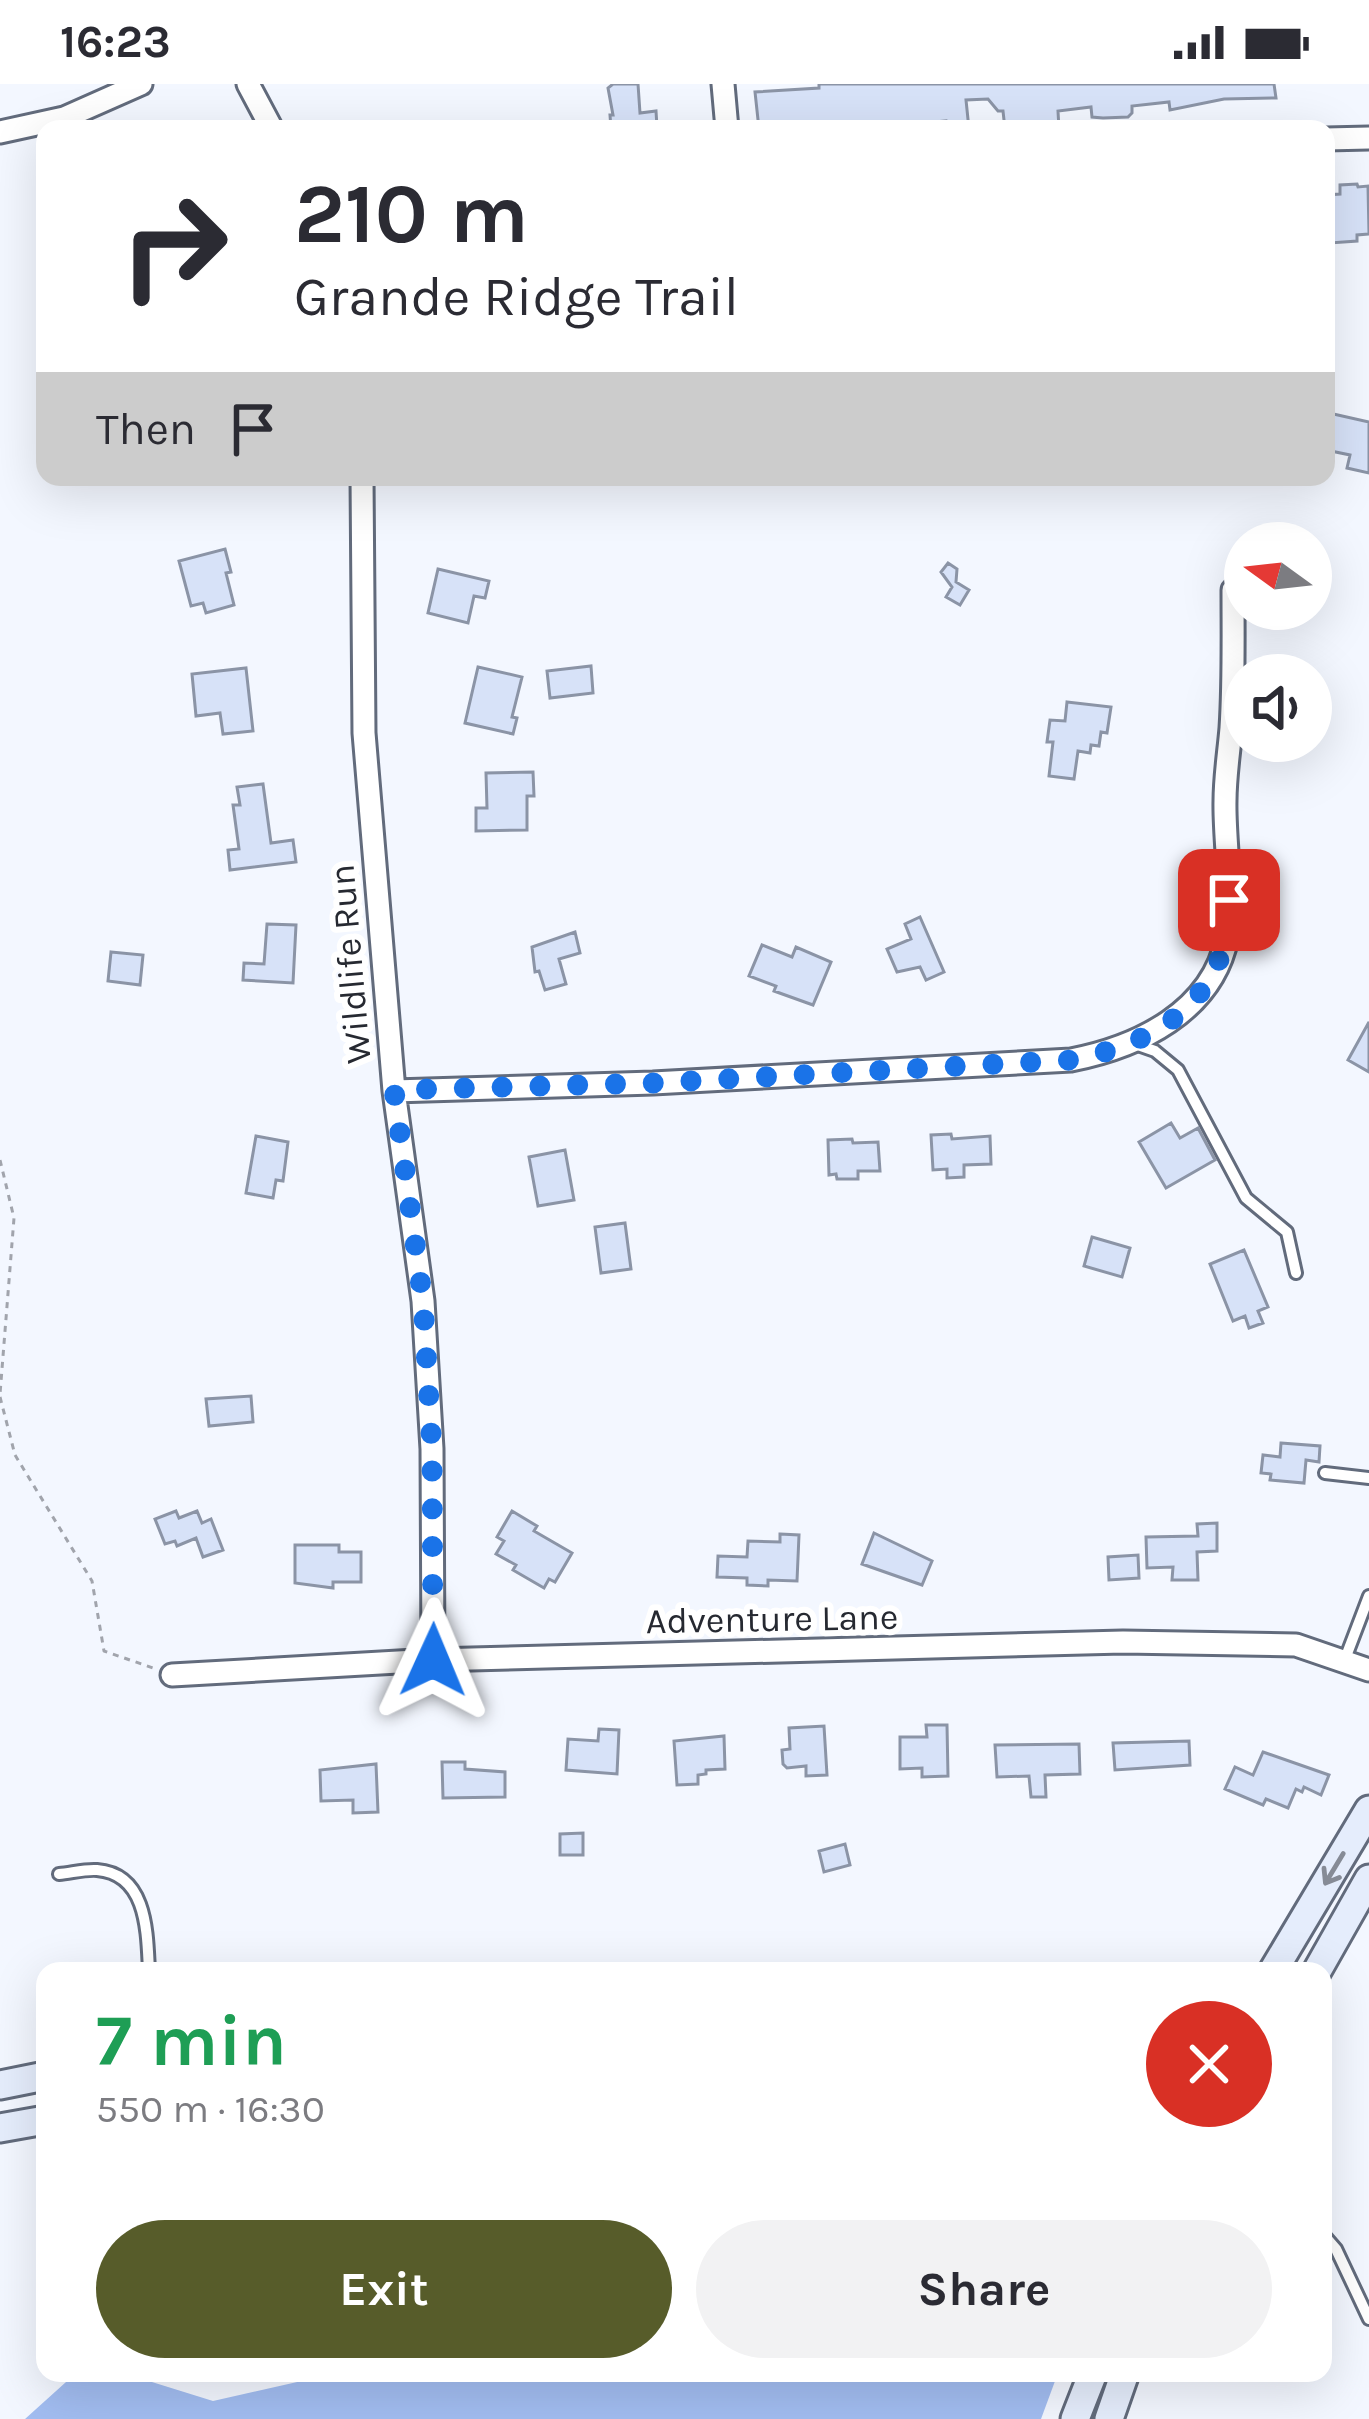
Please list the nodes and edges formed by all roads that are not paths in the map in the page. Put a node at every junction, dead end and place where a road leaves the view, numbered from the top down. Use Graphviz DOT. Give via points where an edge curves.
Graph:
graph roads {
  1 [pos="141,84"];
  2 [pos="248,84"];
  3 [pos="723,84"];
  4 [pos="54,120"];
  5 [pos="267,120"];
  6 [pos="726,120"];
  7 [pos="36,124"];
  8 [pos="0,131"];
  9 [pos="1369,138"];
  10 [pos="1335,139"];
  11 [pos="362,486"];
  12 [pos="1233,630"];
  13 [pos="1132,1043"];
  14 [pos="394,1090"];
  15 [pos="1296,1273"];
  16 [pos="1325,1473"];
  17 [pos="1369,1478"];
  18 [pos="1369,1596"];
  19 [pos="1345,1659"];
  20 [pos="433,1660"];
  21 [pos="1369,1670"];
  22 [pos="172,1675"];
  23 [pos="1369,1810"];
  24 [pos="59,1874"];
  25 [pos="1369,1879"];
  26 [pos="148,1962"];
  27 [pos="1278,1962"];
  28 [pos="1322,1962"];
  29 [pos="36,2078"];
  30 [pos="0,2085"];
  31 [pos="36,2122"];
  32 [pos="0,2128"];
  33 [pos="1332,2244"];
  34 [pos="1369,2319"];
  35 [pos="1089,2382"];
  36 [pos="1122,2382"];
  37 [pos="1075,2419"];
  38 [pos="1109,2419"];
  1 -- 4 [label="street"];
  2 -- 5 [label="street"];
  3 -- 6 [label="street"];
  7 -- 8 [label="street"];
  9 -- 10 [label="street"];
  11 -- 14 [label="street, Wildlife Run" via="364,733"];
  12 -- 13 [label="street" via="1228,937 1202,992"];
  13 -- 14 [label="street" via="1048,1062"];
  13 -- 15 [label="lane" via="1178,1070 1246,1198 1287,1232"];
  14 -- 20 [label="street, Wildlife Run" via="423,1301"];
  16 -- 17 [label="lane"];
  18 -- 19 [label="lane"];
  19 -- 20 [label="street, Adventure Lane" via="1266,1642 1146,1642"];
  19 -- 21 [label="street, Adventure Lane"];
  20 -- 22 [label="street, Adventure Lane"];
  23 -- 27 [label="main road, one-way"];
  24 -- 26 [label="lane" via="101,1870 133,1890"];
  25 -- 28 [label="main road"];
  29 -- 30 [label="main road"];
  31 -- 32 [label="main road"];
  33 -- 34 [label="lane"];
  35 -- 37 [label="main road"];
  36 -- 38 [label="main road"];
}
